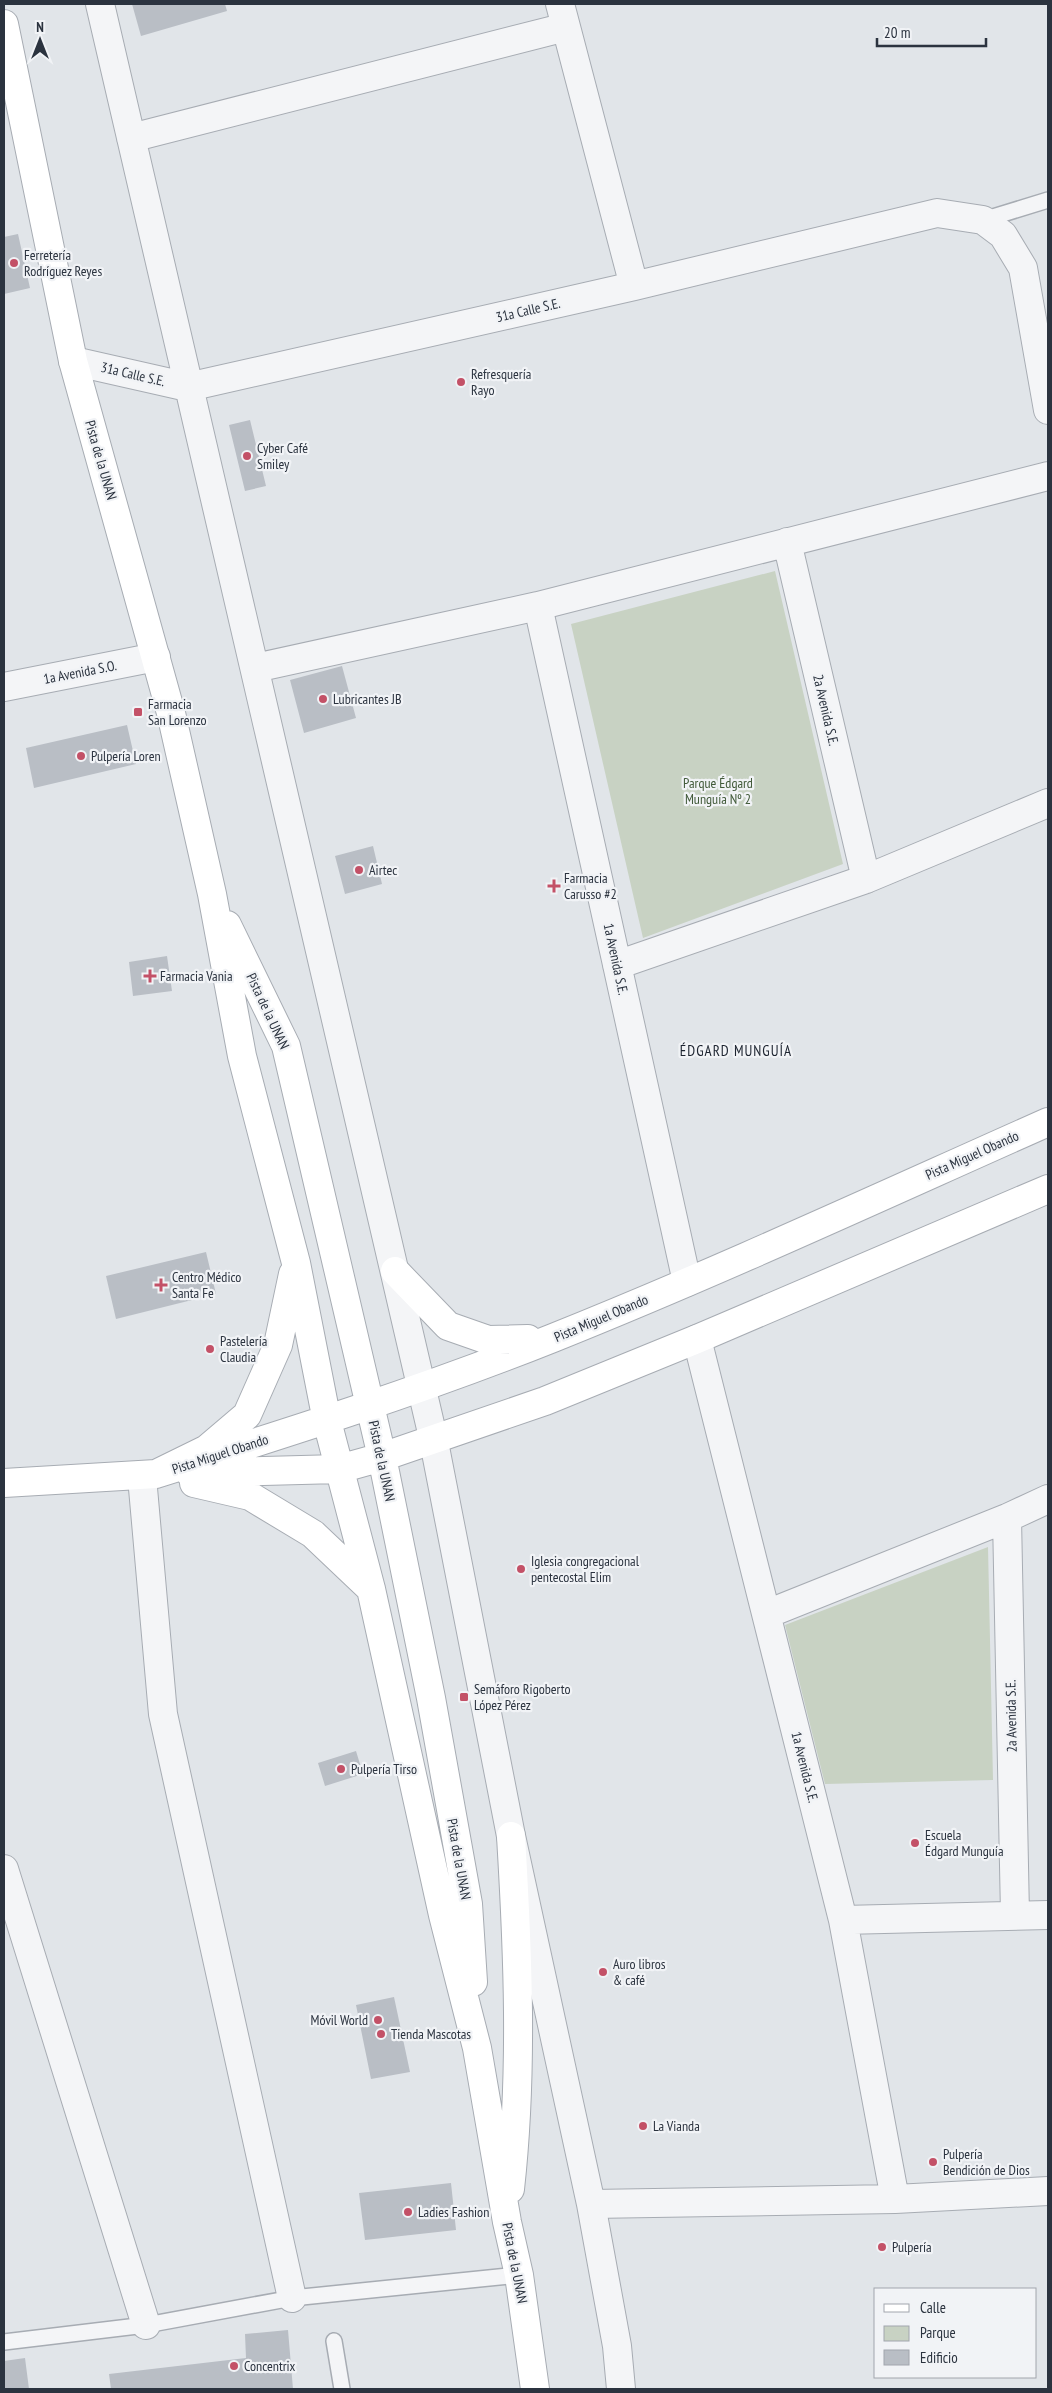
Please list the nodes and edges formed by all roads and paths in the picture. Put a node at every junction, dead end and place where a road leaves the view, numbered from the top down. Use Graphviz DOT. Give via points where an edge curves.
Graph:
graph roads {
  1 [pos="100,4"];
  2 [pos="563,15"];
  3 [pos="4,24"];
  4 [pos="131,138"];
  5 [pos="1048,200"];
  6 [pos="983,220"];
  7 [pos="634,286"];
  8 [pos="73,361"];
  9 [pos="188,387"];
  10 [pos="1048,410"];
  11 [pos="1048,476"];
  12 [pos="787,542"];
  13 [pos="538,606"];
  14 [pos="156,657"];
  15 [pos="254,668"];
  16 [pos="4,687"];
  17 [pos="1048,803"];
  18 [pos="866,878"];
  19 [pos="212,894"];
  20 [pos="617,965"];
  21 [pos="1048,1122"];
  22 [pos="1048,1189"];
  23 [pos="296,1263"];
  24 [pos="395,1271"];
  25 [pos="687,1282"];
  26 [pos="552,1338"];
  27 [pos="697,1339"];
  28 [pos="420,1388"];
  29 [pos="369,1406"];
  30 [pos="327,1421"];
  31 [pos="433,1437"];
  32 [pos="382,1456"];
  33 [pos="339,1469"];
  34 [pos="149,1476"];
  35 [pos="4,1483"];
  36 [pos="1048,1499"];
  37 [pos="1007,1518"];
  38 [pos="371,1589"];
  39 [pos="767,1614"];
  40 [pos="511,1836"];
  41 [pos="4,1869"];
  42 [pos="1015,1915"];
  43 [pos="1048,1915"];
  44 [pos="843,1920"];
  45 [pos="477,2048"];
  46 [pos="1048,2191"];
  47 [pos="895,2199"];
  48 [pos="591,2204"];
  49 [pos="506,2222"];
  50 [pos="519,2275"];
  51 [pos="292,2298"];
  52 [pos="146,2325"];
  53 [pos="334,2341"];
  54 [pos="4,2342"];
  55 [pos="342,2389"];
  56 [pos="535,2389"];
  57 [pos="621,2389"];
  1 -- 4 [label="street"];
  2 -- 4 [label="street"];
  2 -- 7 [label="street"];
  3 -- 8 [label="main road, Pista de la UNAN"];
  4 -- 9 [label="street"];
  5 -- 6 [label="lane"];
  6 -- 7 [label="street, 31a Calle S.E." via="937,213"];
  6 -- 10 [label="street" via="1003,235 1024,268"];
  7 -- 9 [label="street, 31a Calle S.E."];
  8 -- 9 [label="street, 31a Calle S.E."];
  8 -- 14 [label="main road, Pista de la UNAN"];
  9 -- 15 [label="street"];
  11 -- 12 [label="street"];
  12 -- 13 [label="street"];
  12 -- 18 [label="street, 2a Avenida S.E."];
  13 -- 15 [label="street"];
  13 -- 20 [label="street, 1a Avenida S.E."];
  14 -- 16 [label="street, 1a Avenida S.O."];
  14 -- 19 [label="main road, Pista de la UNAN"];
  15 -- 24 [label="street"];
  17 -- 18 [label="street"];
  18 -- 20 [label="street"];
  19 -- 23 [label="main road, Pista de la UNAN" via="242,1056"];
  19 -- 29 [label="main road, Pista de la UNAN" via="286,1046"];
  20 -- 25 [label="street, 1a Avenida S.E."];
  21 -- 25 [label="main road, Pista Miguel Obando"];
  22 -- 27 [label="main road, Pista Miguel Obando"];
  23 -- 30 [label="main road, Pista de la UNAN"];
  23 -- 34 [label="main road" via="278,1345 248,1415 208,1449"];
  24 -- 26 [label="main road" via="448,1326 488,1340"];
  24 -- 28 [label="street"];
  25 -- 26 [label="main road, Pista Miguel Obando"];
  26 -- 28 [label="main road, Pista Miguel Obando"];
  27 -- 31 [label="main road, Pista Miguel Obando" via="545,1401"];
  27 -- 39 [label="street, 1a Avenida S.E."];
  28 -- 29 [label="main road, Pista Miguel Obando"];
  28 -- 31 [label="street"];
  29 -- 30 [label="main road, Pista Miguel Obando"];
  29 -- 32 [label="main road, Pista de la UNAN"];
  30 -- 33 [label="main road, Pista de la UNAN"];
  30 -- 34 [label="main road, Pista Miguel Obando"];
  31 -- 32 [label="main road, Pista Miguel Obando"];
  31 -- 40 [label="street"];
  32 -- 33 [label="main road, Pista Miguel Obando"];
  32 -- 45 [label="main road, Pista de la UNAN" via="468,1904"];
  33 -- 34 [label="main road, Pista Miguel Obando"];
  33 -- 38 [label="main road, Pista de la UNAN"];
  34 -- 35 [label="main road"];
  34 -- 38 [label="main road" via="250,1496 313,1534"];
  34 -- 51 [label="street" via="163,1714"];
  36 -- 37 [label="street"];
  37 -- 39 [label="street"];
  37 -- 42 [label="street, 2a Avenida S.E."];
  38 -- 45 [label="main road, Pista de la UNAN" via="443,1915"];
  39 -- 44 [label="street, 1a Avenida S.E."];
  40 -- 48 [label="street"];
  40 -- 49 [label="main road" via="516,1926 516,2130"];
  41 -- 52 [label="street"];
  42 -- 43 [label="street"];
  42 -- 44 [label="street"];
  44 -- 47 [label="street, 1a Avenida S.E."];
  45 -- 49 [label="main road, Pista de la UNAN"];
  46 -- 47 [label="street"];
  47 -- 48 [label="street"];
  48 -- 57 [label="street" via="617,2346"];
  49 -- 50 [label="main road, Pista de la UNAN"];
  50 -- 51 [label="lane"];
  50 -- 56 [label="main road, Pista de la UNAN"];
  51 -- 52 [label="lane"];
  52 -- 54 [label="lane"];
  53 -- 55 [label="lane"];
}
